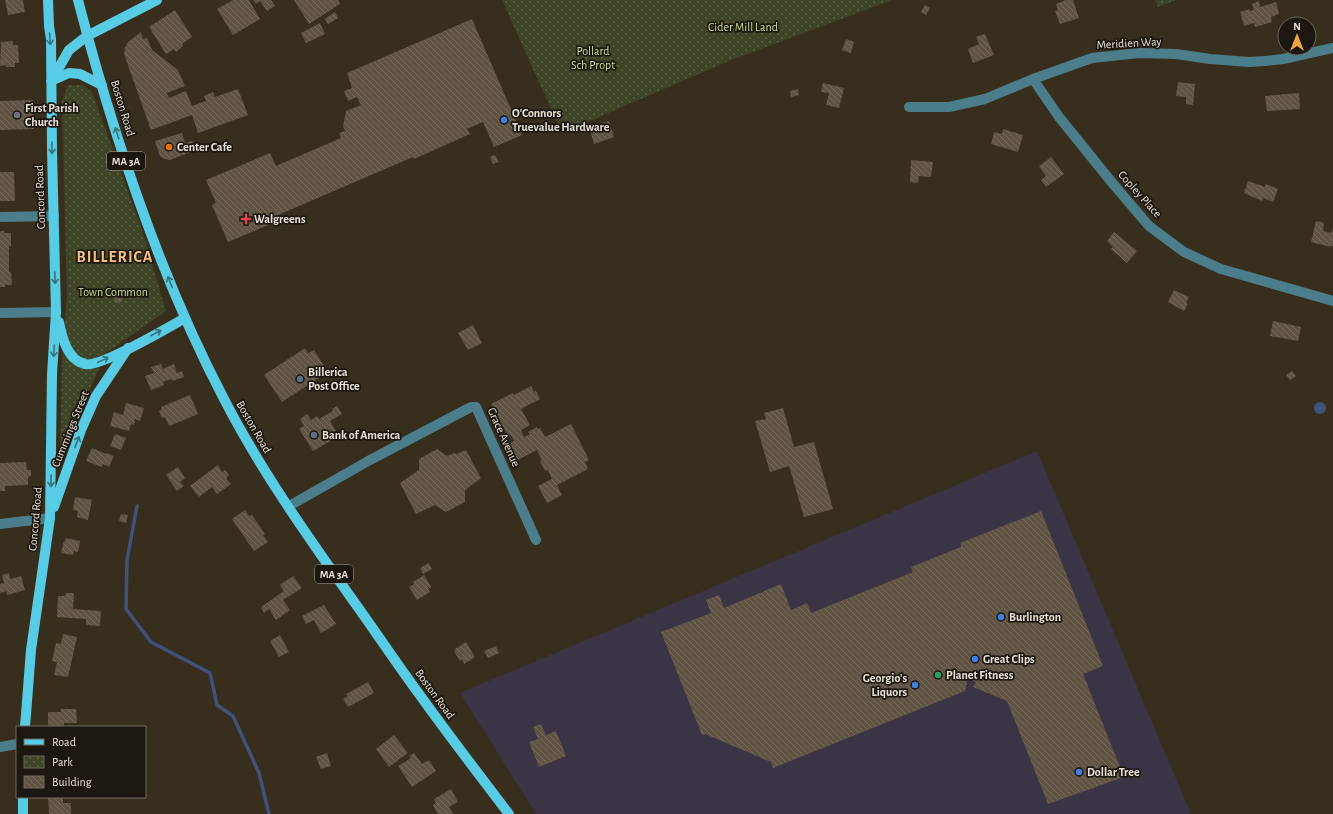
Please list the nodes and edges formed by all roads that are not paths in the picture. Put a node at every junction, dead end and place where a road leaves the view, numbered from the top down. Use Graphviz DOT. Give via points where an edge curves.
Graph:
graph roads {
  1 [pos="48,0"];
  2 [pos="78,0"];
  3 [pos="157,0"];
  4 [pos="87,36"];
  5 [pos="1333,48"];
  6 [pos="1033,79"];
  7 [pos="51,81"];
  8 [pos="102,85"];
  9 [pos="909,107"];
  10 [pos="54,216"];
  11 [pos="0,217"];
  12 [pos="1333,301"];
  13 [pos="56,312"];
  14 [pos="0,313"];
  15 [pos="185,318"];
  16 [pos="128,348"];
  17 [pos="288,506"];
  18 [pos="50,518"];
  19 [pos="0,524"];
  20 [pos="536,540"];
  21 [pos="25,726"];
  22 [pos="16,744"];
  23 [pos="0,747"];
  24 [pos="23,798"];
  25 [pos="23,814"];
  26 [pos="509,814"];
  1 -- 7 [label="main road, Concord Road, one-way"];
  2 -- 4 [label="main road, Boston Road / MA 3A"];
  3 -- 4 [label="main road"];
  4 -- 7 [label="main road" via="69,50"];
  4 -- 8 [label="main road, Boston Road / MA 3A"];
  5 -- 6 [label="street, Meridien Way" via="1283,60 1249,62 1176,54 1120,54 1092,58"];
  6 -- 9 [label="street, Meridien Way" via="985,99 949,107"];
  6 -- 12 [label="street, Copley Place" via="1059,116 1149,226 1184,252 1222,269"];
  7 -- 8 [label="main road" via="69,73 80,74"];
  7 -- 10 [label="main road, Concord Road, one-way"];
  15 -- 8 [label="main road, Boston Road / MA 3A, one-way" via="138,196"];
  10 -- 11 [label="street"];
  10 -- 13 [label="main road, Concord Road, one-way"];
  13 -- 14 [label="street"];
  13 -- 16 [label="main road, Concord Road, one-way" via="67,348 78,361 93,364"];
  13 -- 18 [label="main road, Concord Road, one-way" via="52,374"];
  16 -- 15 [label="main road, Cummings Street, one-way"];
  15 -- 17 [label="main road, Boston Road / MA 3A" via="224,400"];
  18 -- 16 [label="main road, Cummings Street, one-way" via="96,396"];
  17 -- 20 [label="street, Grace Avenue" via="370,460 471,407 476,407"];
  17 -- 26 [label="main road, Boston Road / MA 3A" via="420,696"];
  18 -- 19 [label="street"];
  18 -- 21 [label="main road, Concord Road" via="31,650"];
  22 -- 23 [label="street"];
  24 -- 25 [label="main road"];
}
